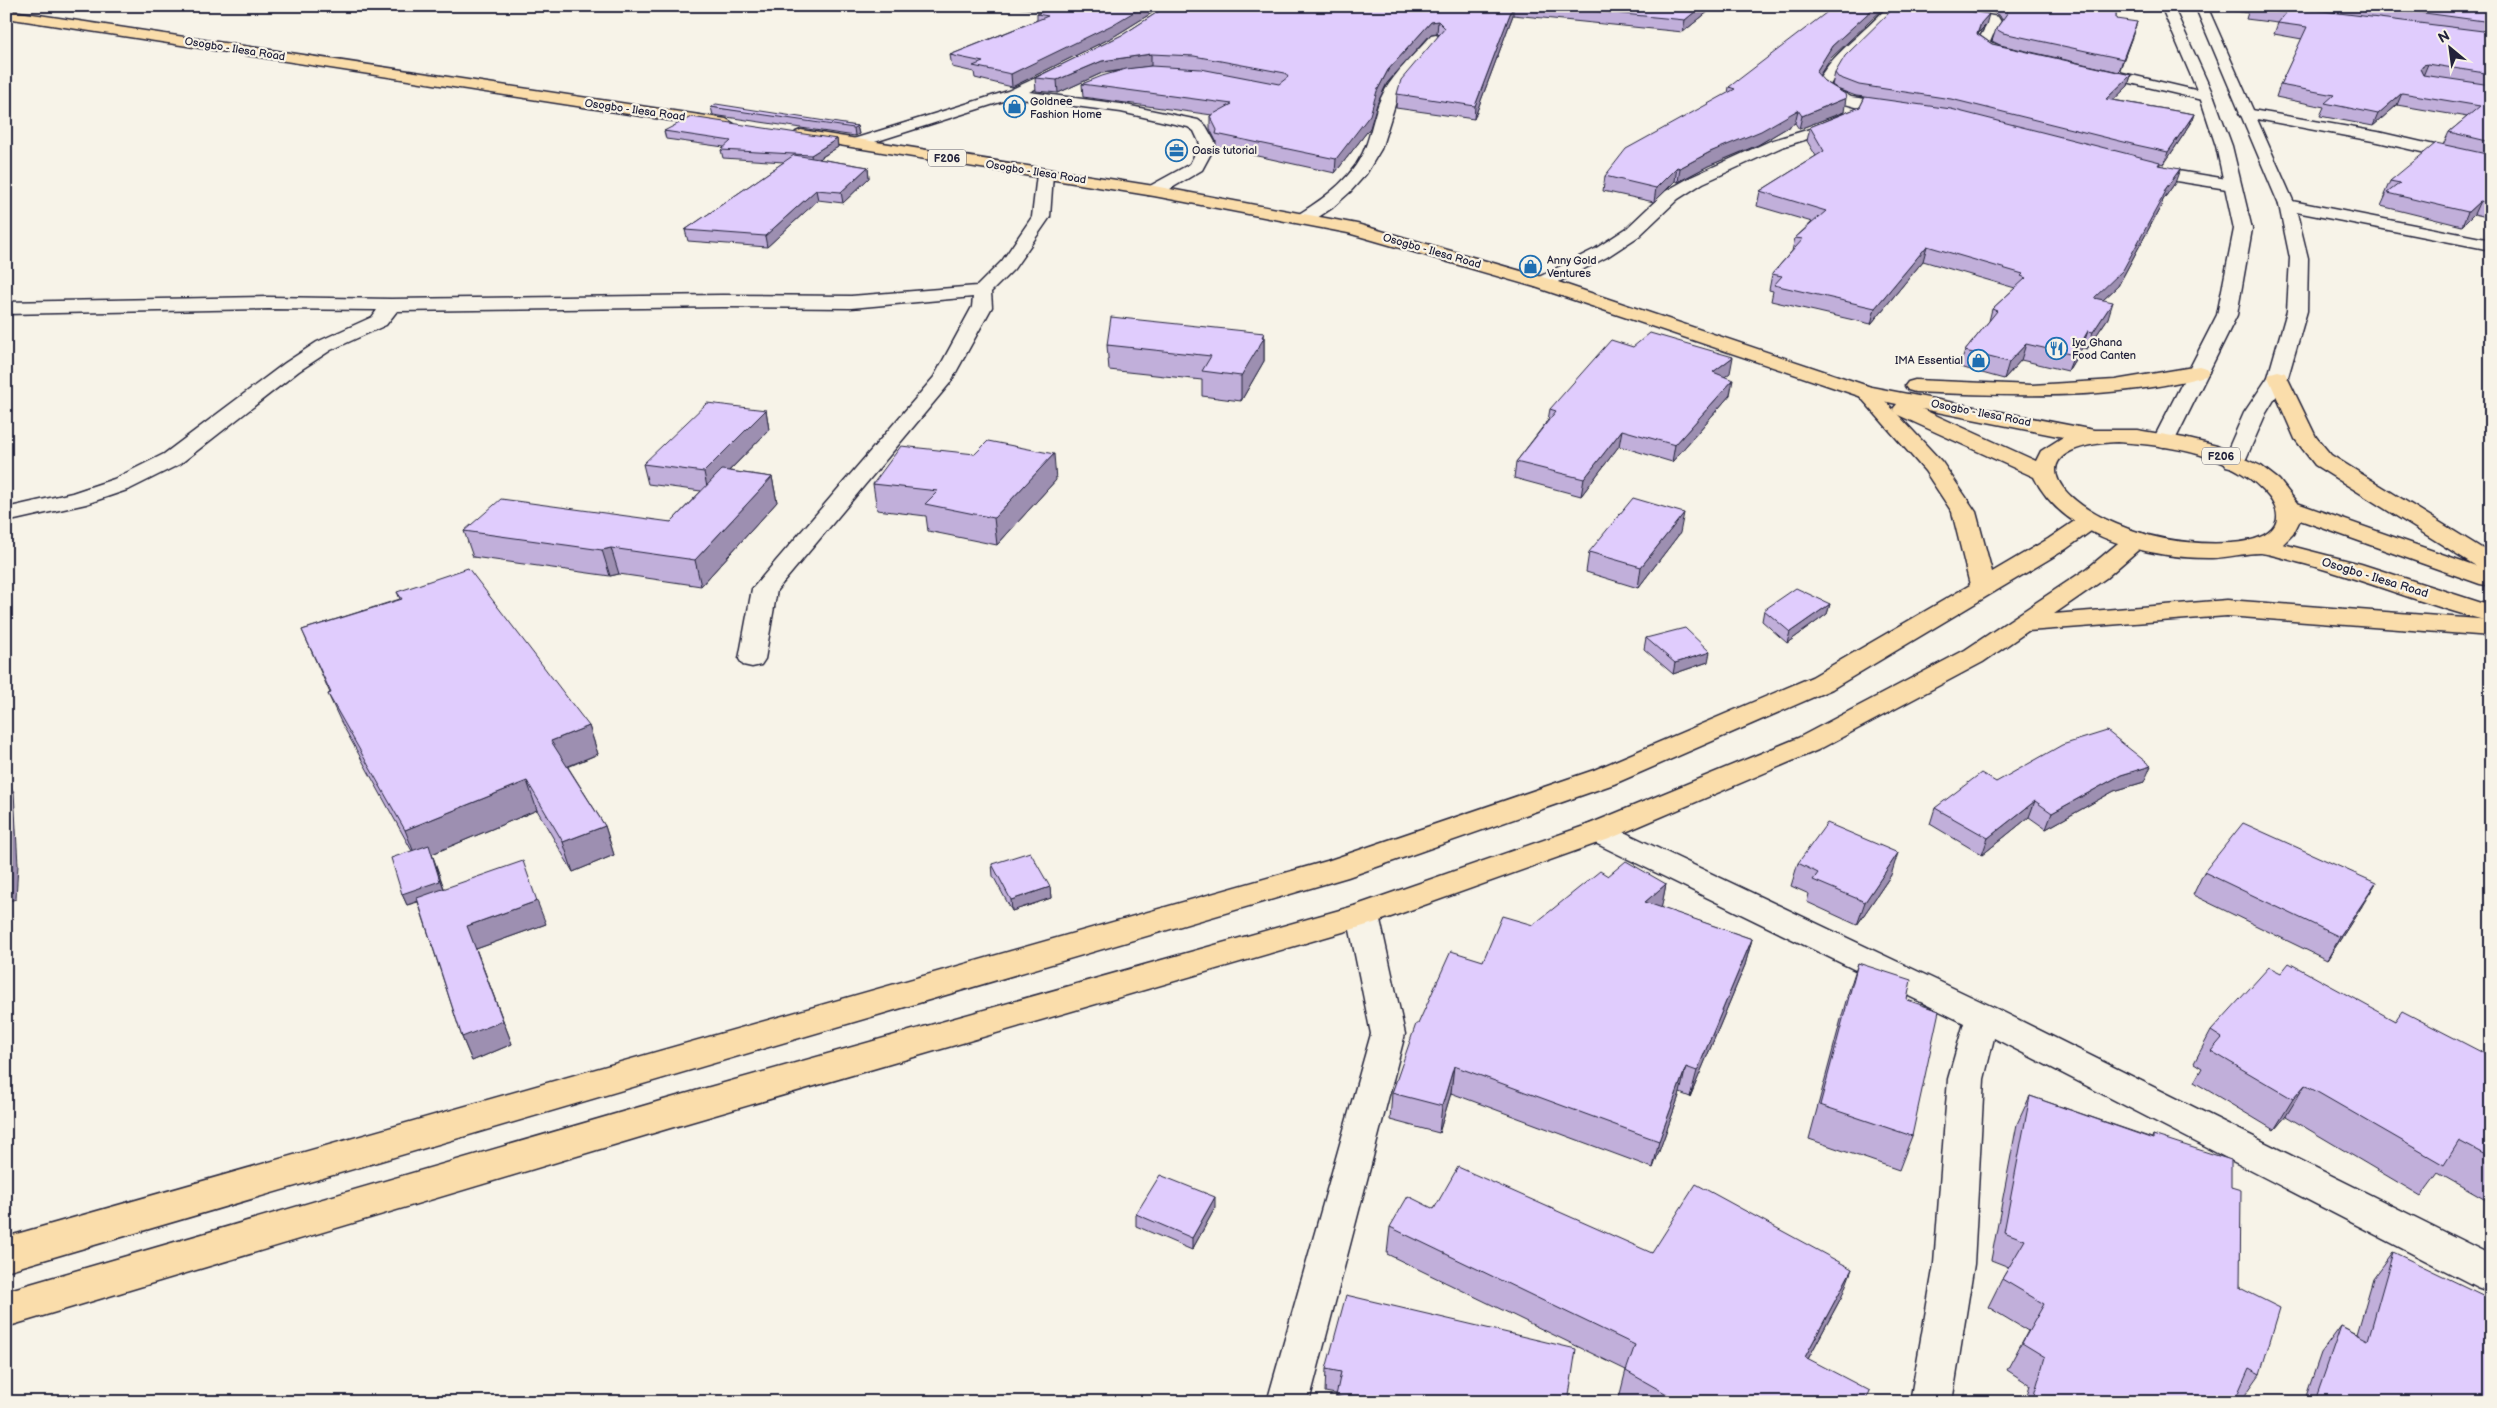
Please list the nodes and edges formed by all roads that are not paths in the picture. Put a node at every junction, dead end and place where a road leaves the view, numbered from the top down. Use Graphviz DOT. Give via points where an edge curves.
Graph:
graph roads {
  1 [pos="1895,6"];
  2 [pos="2167,6"];
  3 [pos="2201,6"];
  4 [pos="2235,6"];
  5 [pos="1912,8"];
  6 [pos="1937,11"];
  7 [pos="6,14"];
  8 [pos="2300,14"];
  9 [pos="1436,39"];
  10 [pos="2025,56"];
  11 [pos="1078,62"];
  12 [pos="2078,67"];
  13 [pos="1084,88"];
  14 [pos="1013,94"];
  15 [pos="2207,97"];
  16 [pos="1138,100"];
  17 [pos="1059,101"];
  18 [pos="1850,103"];
  19 [pos="1121,108"];
  20 [pos="1916,110"];
  21 [pos="2246,113"];
  22 [pos="741,126"];
  23 [pos="789,133"];
  24 [pos="856,143"];
  25 [pos="2122,161"];
  26 [pos="2491,162"];
  27 [pos="1045,174"];
  28 [pos="2233,185"];
  29 [pos="1154,191"];
  30 [pos="2287,206"];
  31 [pos="1304,218"];
  32 [pos="2491,245"];
  33 [pos="1542,283"];
  34 [pos="982,291"];
  35 [pos="391,305"];
  36 [pos="6,308"];
  37 [pos="2200,372"];
  38 [pos="2278,377"];
  39 [pos="1828,380"];
  40 [pos="1866,392"];
  41 [pos="2095,436"];
  42 [pos="2164,440"];
  43 [pos="2234,461"];
  44 [pos="2044,473"];
  45 [pos="2288,508"];
  46 [pos="6,515"];
  47 [pos="2090,521"];
  48 [pos="2137,539"];
  49 [pos="2259,545"];
  50 [pos="2491,565"];
  51 [pos="2491,579"];
  52 [pos="1982,587"];
  53 [pos="2491,614"];
  54 [pos="2021,624"];
  55 [pos="2491,628"];
  56 [pos="752,659"];
  57 [pos="1598,832"];
  58 [pos="1363,915"];
  59 [pos="1982,1017"];
  60 [pos="6,1254"];
  61 [pos="2491,1275"];
  62 [pos="6,1309"];
  63 [pos="1288,1402"];
  64 [pos="1931,1402"];
  1 -- 5 [label="street"];
  1 -- 18 [label="street" via="1848,49 1825,78 1822,86 1827,91"];
  2 -- 15 [label="street"];
  3 -- 21 [label="street"];
  4 -- 8 [label="street"];
  6 -- 10 [label="street" via="1993,20 1996,24 1982,44"];
  7 -- 22 [label="main road, Osogbo - Ilesa Road"];
  9 -- 31 [label="street" via="1400,78 1387,102 1372,150 1357,175 1345,191"];
  11 -- 14 [label="street"];
  12 -- 15 [label="street"];
  13 -- 17 [label="street"];
  14 -- 17 [label="street"];
  14 -- 24 [label="street"];
  15 -- 28 [label="street"];
  16 -- 19 [label="street"];
  17 -- 19 [label="street"];
  18 -- 20 [label="street"];
  18 -- 33 [label="street" via="1854,109 1851,116 1776,144 1697,180 1672,195 1633,232 1601,253"];
  19 -- 29 [label="street" via="1192,123 1204,134 1208,144 1196,167"];
  21 -- 26 [label="street"];
  21 -- 30 [label="street"];
  23 -- 24 [label="main road, Osogbo - Ilesa Road / F206"];
  24 -- 27 [label="main road, Osogbo - Ilesa Road / F206"];
  25 -- 28 [label="street" via="2176,176"];
  27 -- 29 [label="main road, Osogbo - Ilesa Road / F206"];
  27 -- 34 [label="street" via="1041,217 1008,265"];
  28 -- 37 [label="street" via="2243,229 2227,314"];
  29 -- 31 [label="main road, Osogbo - Ilesa Road / F206"];
  30 -- 32 [label="street"];
  30 -- 38 [label="street" via="2299,258 2297,302"];
  31 -- 33 [label="main road, Osogbo - Ilesa Road / F206" via="1351,228"];
  33 -- 39 [label="main road, Osogbo - Ilesa Road / F206"];
  34 -- 35 [label="street" via="851,302"];
  34 -- 56 [label="street" via="982,307 943,379 766,589"];
  35 -- 36 [label="street" via="268,303"];
  35 -- 46 [label="street" via="379,321 324,346 292,367 172,459 113,487 78,499"];
  37 -- 39 [label="main road" via="2115,386 2032,392"];
  37 -- 42 [label="street"];
  38 -- 43 [label="street" via="2255,413"];
  38 -- 50 [label="main road" via="2306,438 2323,460"];
  39 -- 40 [label="main road, Osogbo - Ilesa Road / F206"];
  40 -- 41 [label="main road, Osogbo - Ilesa Road / F206"];
  40 -- 44 [label="main road, Osogbo - Ilesa Road / F206"];
  40 -- 52 [label="main road" via="1934,467 1964,512"];
  41 -- 42 [label="main road, F206"];
  41 -- 44 [label="main road, F206" via="2062,446 2051,453"];
  42 -- 43 [label="main road, F206"];
  43 -- 45 [label="main road, F206" via="2269,484"];
  44 -- 47 [label="main road" via="2057,497"];
  45 -- 49 [label="main road" via="2289,519 2284,530"];
  45 -- 51 [label="main road"];
  47 -- 48 [label="main road"];
  47 -- 52 [label="main road"];
  48 -- 49 [label="main road" via="2164,546 2216,551"];
  48 -- 54 [label="main road" via="2097,573"];
  49 -- 53 [label="main road, Osogbo - Ilesa Road" via="2352,570"];
  52 -- 60 [label="main road" via="1822,683 1604,777 1337,869"];
  54 -- 55 [label="main road" via="2227,608"];
  54 -- 57 [label="main road" via="1974,656 1808,744"];
  57 -- 58 [label="main road"];
  57 -- 59 [label="street"];
  58 -- 62 [label="main road" via="667,1114"];
  58 -- 63 [label="street" via="1388,1034"];
  59 -- 61 [label="street"];
  59 -- 64 [label="street" via="1966,1079 1954,1264"];
}
